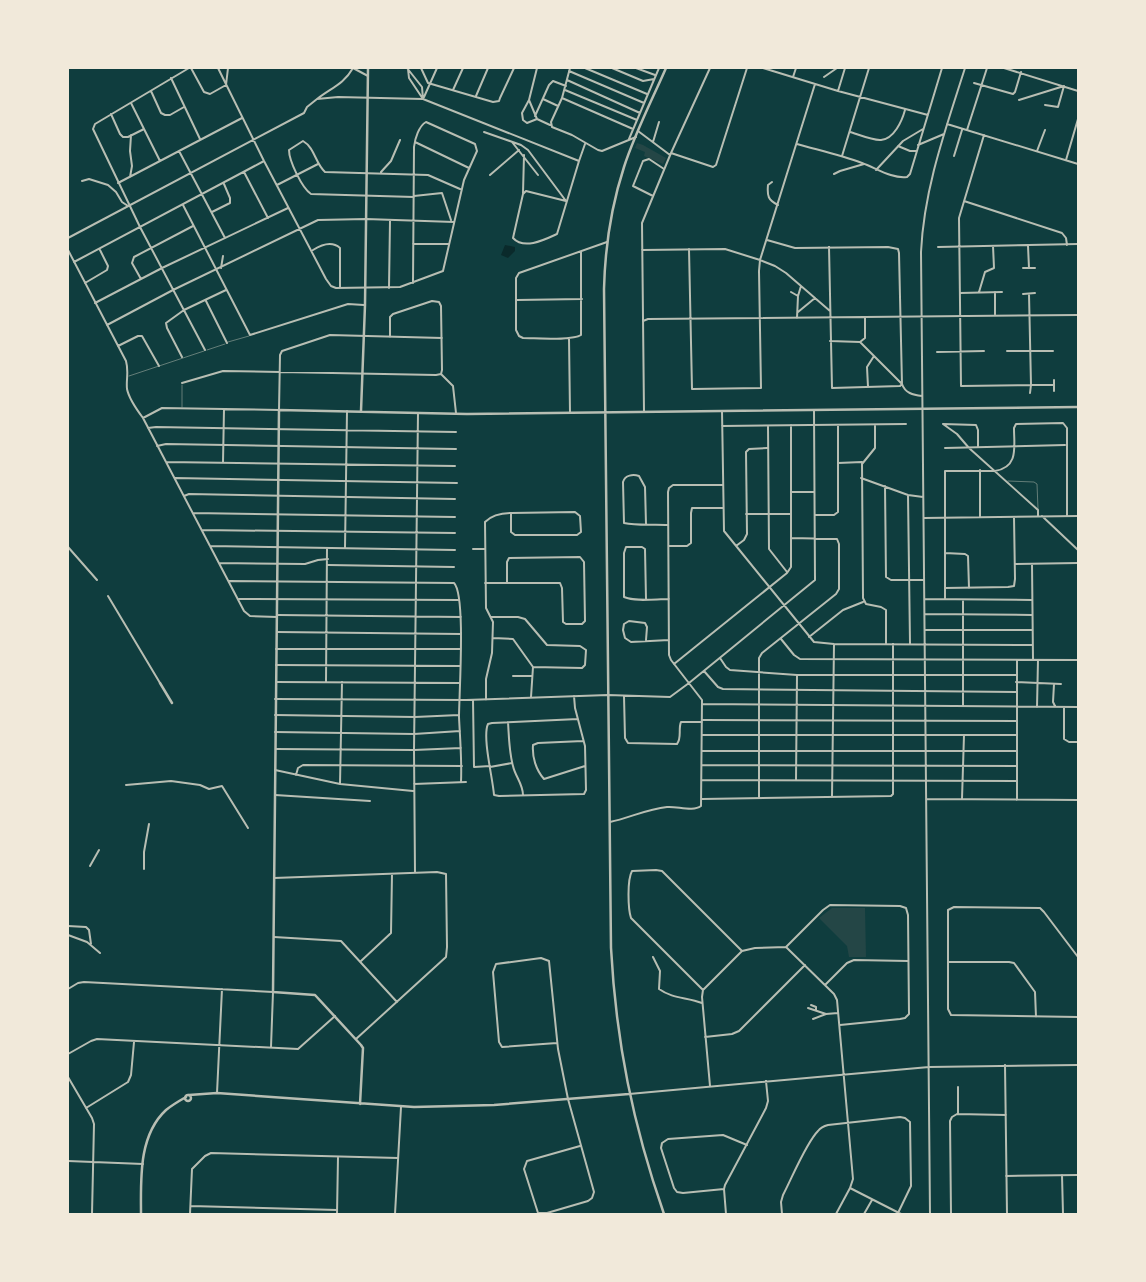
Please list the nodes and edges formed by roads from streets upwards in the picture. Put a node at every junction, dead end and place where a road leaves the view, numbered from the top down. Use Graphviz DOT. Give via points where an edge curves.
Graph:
graph roads {
  1 [pos="190,68"];
  2 [pos="218,68"];
  3 [pos="228,68"];
  4 [pos="353,68"];
  5 [pos="368,68"];
  6 [pos="408,68"];
  7 [pos="420,68"];
  8 [pos="437,68"];
  9 [pos="463,68"];
  10 [pos="488,68"];
  11 [pos="514,68"];
  12 [pos="537,68"];
  13 [pos="585,68"];
  14 [pos="612,68"];
  15 [pos="636,68"];
  16 [pos="659,68"];
  17 [pos="666,68"];
  18 [pos="705,68"];
  19 [pos="709,68"];
  20 [pos="747,68"];
  21 [pos="763,68"];
  22 [pos="796,68"];
  23 [pos="837,68"];
  24 [pos="845,68"];
  25 [pos="869,68"];
  26 [pos="942,68"];
  27 [pos="965,68"];
  28 [pos="987,68"];
  29 [pos="1004,68"];
  30 [pos="569,69"];
  31 [pos="1020,72"];
  32 [pos="368,76"];
  33 [pos="656,76"];
  34 [pos="793,77"];
  35 [pos="824,77"];
  36 [pos="171,78"];
  37 [pos="654,79"];
  38 [pos="567,80"];
  39 [pos="430,83"];
  40 [pos="974,83"];
  41 [pos="816,84"];
  42 [pos="982,84"];
  43 [pos="226,85"];
  44 [pos="566,86"];
  45 [pos="1064,86"];
  46 [pos="151,90"];
  47 [pos="453,90"];
  48 [pos="564,90"];
  49 [pos="838,91"];
  50 [pos="1078,91"];
  51 [pos="648,94"];
  52 [pos="476,96"];
  53 [pos="860,96"];
  54 [pos="368,98"];
  55 [pos="562,98"];
  56 [pos="317,99"];
  57 [pos="423,99"];
  58 [pos="543,99"];
  59 [pos="529,100"];
  60 [pos="1019,100"];
  61 [pos="131,103"];
  62 [pos="644,103"];
  63 [pos="1045,105"];
  64 [pos="558,106"];
  65 [pos="184,107"];
  66 [pos="905,109"];
  67 [pos="640,112"];
  68 [pos="111,114"];
  69 [pos="928,115"];
  70 [pos="535,116"];
  71 [pos="243,118"];
  72 [pos="537,119"];
  73 [pos="1078,119"];
  74 [pos="637,120"];
  75 [pos="659,122"];
  76 [pos="947,124"];
  77 [pos="550,125"];
  78 [pos="144,128"];
  79 [pos="633,129"];
  80 [pos="923,129"];
  81 [pos="963,129"];
  82 [pos="967,130"];
  83 [pos="1045,130"];
  84 [pos="638,131"];
  85 [pos="484,132"];
  86 [pos="850,132"];
  87 [pos="944,134"];
  88 [pos="984,135"];
  89 [pos="131,136"];
  90 [pos="636,137"];
  91 [pos="253,139"];
  92 [pos="200,140"];
  93 [pos="400,140"];
  94 [pos="629,140"];
  95 [pos="510,141"];
  96 [pos="415,142"];
  97 [pos="653,142"];
  98 [pos="585,144"];
  99 [pos="797,144"];
  100 [pos="918,145"];
  101 [pos="898,146"];
  102 [pos="519,150"];
  103 [pos="179,151"];
  104 [pos="917,151"];
  105 [pos="1037,151"];
  106 [pos="670,154"];
  107 [pos="524,156"];
  108 [pos="954,156"];
  109 [pos="842,157"];
  110 [pos="1066,160"];
  111 [pos="160,161"];
  112 [pos="264,161"];
  113 [pos="578,161"];
  114 [pos="318,164"];
  115 [pos="864,164"];
  116 [pos="1078,164"];
  117 [pos="469,168"];
  118 [pos="664,169"];
  119 [pos="876,170"];
  120 [pos="191,172"];
  121 [pos="244,172"];
  122 [pos="367,173"];
  123 [pos="298,174"];
  124 [pos="380,174"];
  125 [pos="414,174"];
  126 [pos="834,174"];
  127 [pos="490,175"];
  128 [pos="538,175"];
  129 [pos="130,177"];
  130 [pos="82,181"];
  131 [pos="772,182"];
  132 [pos="118,183"];
  133 [pos="224,184"];
  134 [pos="277,185"];
  135 [pos="461,190"];
  136 [pos="202,194"];
  137 [pos="523,194"];
  138 [pos="366,196"];
  139 [pos="653,196"];
  140 [pos="414,197"];
  141 [pos="566,201"];
  142 [pos="964,202"];
  143 [pos="129,205"];
  144 [pos="183,205"];
  145 [pos="778,205"];
  146 [pos="289,208"];
  147 [pos="212,212"];
  148 [pos="268,218"];
  149 [pos="366,220"];
  150 [pos="390,220"];
  151 [pos="451,220"];
  152 [pos="413,221"];
  153 [pos="454,222"];
  154 [pos="193,226"];
  155 [pos="140,227"];
  156 [pos="300,229"];
  157 [pos="68,238"];
  158 [pos="226,238"];
  159 [pos="767,240"];
  160 [pos="607,242"];
  161 [pos="413,244"];
  162 [pos="449,244"];
  163 [pos="1078,244"];
  164 [pos="1067,245"];
  165 [pos="959,246"];
  166 [pos="993,246"];
  167 [pos="1028,246"];
  168 [pos="830,247"];
  169 [pos="938,247"];
  170 [pos="152,248"];
  171 [pos="99,249"];
  172 [pos="204,249"];
  173 [pos="689,249"];
  174 [pos="68,250"];
  175 [pos="642,250"];
  176 [pos="312,251"];
  177 [pos="581,252"];
  178 [pos="223,256"];
  179 [pos="760,260"];
  180 [pos="74,262"];
  181 [pos="162,268"];
  182 [pos="221,268"];
  183 [pos="1023,268"];
  184 [pos="1029,268"];
  185 [pos="1035,268"];
  186 [pos="216,270"];
  187 [pos="141,279"];
  188 [pos="85,283"];
  189 [pos="413,283"];
  190 [pos="801,286"];
  191 [pos="340,288"];
  192 [pos="365,288"];
  193 [pos="389,288"];
  194 [pos="173,290"];
  195 [pos="226,290"];
  196 [pos="791,292"];
  197 [pos="980,292"];
  198 [pos="995,292"];
  199 [pos="1002,292"];
  200 [pos="960,293"];
  201 [pos="1035,293"];
  202 [pos="1023,294"];
  203 [pos="1029,294"];
  204 [pos="798,296"];
  205 [pos="815,298"];
  206 [pos="516,300"];
  207 [pos="582,300"];
  208 [pos="206,301"];
  209 [pos="95,303"];
  210 [pos="365,305"];
  211 [pos="184,310"];
  212 [pos="830,311"];
  213 [pos="797,313"];
  214 [pos="995,315"];
  215 [pos="1029,315"];
  216 [pos="1078,315"];
  217 [pos="960,316"];
  218 [pos="865,317"];
  219 [pos="900,317"];
  220 [pos="922,317"];
  221 [pos="760,318"];
  222 [pos="797,318"];
  223 [pos="830,318"];
  224 [pos="690,319"];
  225 [pos="643,321"];
  226 [pos="107,324"];
  227 [pos="363,336"];
  228 [pos="390,337"];
  229 [pos="442,338"];
  230 [pos="569,338"];
  231 [pos="830,341"];
  232 [pos="860,342"];
  233 [pos="227,343"];
  234 [pos="118,346"];
  235 [pos="205,350"];
  236 [pos="960,351"];
  237 [pos="984,351"];
  238 [pos="1007,351"];
  239 [pos="1030,351"];
  240 [pos="1053,351"];
  241 [pos="937,352"];
  242 [pos="874,356"];
  243 [pos="182,357"];
  244 [pos="159,366"];
  245 [pos="280,372"];
  246 [pos="362,374"];
  247 [pos="441,374"];
  248 [pos="1054,380"];
  249 [pos="182,383"];
  250 [pos="902,384"];
  251 [pos="1030,385"];
  252 [pos="1054,385"];
  253 [pos="868,387"];
  254 [pos="1054,391"];
  255 [pos="1030,393"];
  256 [pos="922,396"];
  257 [pos="1078,407"];
  258 [pos="224,408"];
  259 [pos="922,409"];
  260 [pos="279,410"];
  261 [pos="814,410"];
  262 [pos="347,411"];
  263 [pos="722,411"];
  264 [pos="361,412"];
  265 [pos="605,412"];
  266 [pos="644,412"];
  267 [pos="418,413"];
  268 [pos="570,413"];
  269 [pos="456,414"];
  270 [pos="143,418"];
  271 [pos="906,424"];
  272 [pos="790,425"];
  273 [pos="814,425"];
  274 [pos="838,425"];
  275 [pos="875,425"];
  276 [pos="722,426"];
  277 [pos="768,426"];
  278 [pos="148,428"];
  279 [pos="223,428"];
  280 [pos="279,429"];
  281 [pos="347,431"];
  282 [pos="417,432"];
  283 [pos="456,432"];
  284 [pos="223,445"];
  285 [pos="1066,445"];
  286 [pos="157,446"];
  287 [pos="279,446"];
  288 [pos="1014,446"];
  289 [pos="346,447"];
  290 [pos="978,447"];
  291 [pos="767,448"];
  292 [pos="945,448"];
  293 [pos="969,448"];
  294 [pos="417,449"];
  295 [pos="456,449"];
  296 [pos="166,462"];
  297 [pos="223,462"];
  298 [pos="862,462"];
  299 [pos="279,463"];
  300 [pos="838,463"];
  301 [pos="345,464"];
  302 [pos="417,466"];
  303 [pos="455,466"];
  304 [pos="980,470"];
  305 [pos="995,471"];
  306 [pos="175,478"];
  307 [pos="861,478"];
  308 [pos="278,480"];
  309 [pos="345,481"];
  310 [pos="416,482"];
  311 [pos="457,484"];
  312 [pos="723,485"];
  313 [pos="885,486"];
  314 [pos="791,492"];
  315 [pos="814,492"];
  316 [pos="184,496"];
  317 [pos="278,496"];
  318 [pos="908,496"];
  319 [pos="344,497"];
  320 [pos="924,497"];
  321 [pos="417,499"];
  322 [pos="455,500"];
  323 [pos="723,508"];
  324 [pos="193,513"];
  325 [pos="511,513"];
  326 [pos="278,514"];
  327 [pos="746,514"];
  328 [pos="769,514"];
  329 [pos="791,514"];
  330 [pos="344,515"];
  331 [pos="815,515"];
  332 [pos="416,516"];
  333 [pos="1014,516"];
  334 [pos="1040,516"];
  335 [pos="1067,516"];
  336 [pos="1078,516"];
  337 [pos="455,517"];
  338 [pos="980,517"];
  339 [pos="924,518"];
  340 [pos="945,518"];
  341 [pos="646,524"];
  342 [pos="668,524"];
  343 [pos="202,530"];
  344 [pos="278,530"];
  345 [pos="345,532"];
  346 [pos="416,532"];
  347 [pos="455,533"];
  348 [pos="791,538"];
  349 [pos="815,538"];
  350 [pos="210,546"];
  351 [pos="669,546"];
  352 [pos="736,546"];
  353 [pos="68,547"];
  354 [pos="278,547"];
  355 [pos="327,548"];
  356 [pos="345,548"];
  357 [pos="416,549"];
  358 [pos="484,549"];
  359 [pos="455,550"];
  360 [pos="473,550"];
  361 [pos="1078,550"];
  362 [pos="945,553"];
  363 [pos="328,559"];
  364 [pos="219,563"];
  365 [pos="1078,563"];
  366 [pos="277,564"];
  367 [pos="1015,564"];
  368 [pos="1032,564"];
  369 [pos="328,565"];
  370 [pos="416,566"];
  371 [pos="454,567"];
  372 [pos="788,573"];
  373 [pos="97,580"];
  374 [pos="909,580"];
  375 [pos="924,580"];
  376 [pos="229,582"];
  377 [pos="277,582"];
  378 [pos="327,582"];
  379 [pos="416,582"];
  380 [pos="507,582"];
  381 [pos="485,583"];
  382 [pos="769,587"];
  383 [pos="945,588"];
  384 [pos="969,588"];
  385 [pos="108,596"];
  386 [pos="238,599"];
  387 [pos="277,599"];
  388 [pos="327,599"];
  389 [pos="416,599"];
  390 [pos="646,599"];
  391 [pos="669,599"];
  392 [pos="946,599"];
  393 [pos="459,600"];
  394 [pos="925,600"];
  395 [pos="963,600"];
  396 [pos="1032,600"];
  397 [pos="863,602"];
  398 [pos="784,606"];
  399 [pos="925,614"];
  400 [pos="963,614"];
  401 [pos="1032,615"];
  402 [pos="277,616"];
  403 [pos="327,616"];
  404 [pos="416,616"];
  405 [pos="461,617"];
  406 [pos="491,617"];
  407 [pos="799,624"];
  408 [pos="925,630"];
  409 [pos="963,630"];
  410 [pos="1032,630"];
  411 [pos="277,632"];
  412 [pos="326,632"];
  413 [pos="415,633"];
  414 [pos="461,634"];
  415 [pos="809,637"];
  416 [pos="493,638"];
  417 [pos="781,639"];
  418 [pos="646,640"];
  419 [pos="669,640"];
  420 [pos="834,644"];
  421 [pos="886,644"];
  422 [pos="893,644"];
  423 [pos="910,644"];
  424 [pos="925,644"];
  425 [pos="963,644"];
  426 [pos="1032,645"];
  427 [pos="276,649"];
  428 [pos="326,649"];
  429 [pos="415,649"];
  430 [pos="460,649"];
  431 [pos="720,658"];
  432 [pos="893,659"];
  433 [pos="925,659"];
  434 [pos="964,659"];
  435 [pos="834,660"];
  436 [pos="1017,660"];
  437 [pos="1032,660"];
  438 [pos="1038,660"];
  439 [pos="1078,660"];
  440 [pos="674,664"];
  441 [pos="326,665"];
  442 [pos="415,665"];
  443 [pos="276,666"];
  444 [pos="460,666"];
  445 [pos="533,667"];
  446 [pos="704,671"];
  447 [pos="759,673"];
  448 [pos="797,675"];
  449 [pos="894,675"];
  450 [pos="925,675"];
  451 [pos="963,675"];
  452 [pos="513,676"];
  453 [pos="532,676"];
  454 [pos="834,676"];
  455 [pos="1016,676"];
  456 [pos="276,682"];
  457 [pos="326,682"];
  458 [pos="342,682"];
  459 [pos="1016,682"];
  460 [pos="160,683"];
  461 [pos="415,683"];
  462 [pos="460,683"];
  463 [pos="689,683"];
  464 [pos="1037,683"];
  465 [pos="1054,684"];
  466 [pos="1061,684"];
  467 [pos="759,691"];
  468 [pos="797,691"];
  469 [pos="833,691"];
  470 [pos="894,691"];
  471 [pos="925,691"];
  472 [pos="963,691"];
  473 [pos="1016,692"];
  474 [pos="608,695"];
  475 [pos="574,696"];
  476 [pos="624,696"];
  477 [pos="531,698"];
  478 [pos="275,699"];
  479 [pos="342,699"];
  480 [pos="415,700"];
  481 [pos="460,700"];
  482 [pos="472,700"];
  483 [pos="486,700"];
  484 [pos="172,703"];
  485 [pos="702,704"];
  486 [pos="760,705"];
  487 [pos="796,705"];
  488 [pos="833,705"];
  489 [pos="893,705"];
  490 [pos="926,706"];
  491 [pos="963,706"];
  492 [pos="1017,706"];
  493 [pos="1037,707"];
  494 [pos="1056,707"];
  495 [pos="1064,707"];
  496 [pos="1078,707"];
  497 [pos="275,715"];
  498 [pos="341,716"];
  499 [pos="459,716"];
  500 [pos="415,717"];
  501 [pos="578,719"];
  502 [pos="759,720"];
  503 [pos="796,720"];
  504 [pos="833,720"];
  505 [pos="893,720"];
  506 [pos="926,720"];
  507 [pos="703,721"];
  508 [pos="1017,721"];
  509 [pos="508,722"];
  510 [pos="460,731"];
  511 [pos="275,732"];
  512 [pos="340,733"];
  513 [pos="414,734"];
  514 [pos="702,735"];
  515 [pos="758,735"];
  516 [pos="796,735"];
  517 [pos="834,735"];
  518 [pos="894,735"];
  519 [pos="926,735"];
  520 [pos="964,735"];
  521 [pos="1017,735"];
  522 [pos="584,741"];
  523 [pos="1078,742"];
  524 [pos="461,748"];
  525 [pos="275,749"];
  526 [pos="341,749"];
  527 [pos="414,750"];
  528 [pos="703,750"];
  529 [pos="759,751"];
  530 [pos="796,751"];
  531 [pos="833,751"];
  532 [pos="894,751"];
  533 [pos="926,751"];
  534 [pos="963,751"];
  535 [pos="1017,751"];
  536 [pos="512,763"];
  537 [pos="341,766"];
  538 [pos="462,766"];
  539 [pos="585,766"];
  540 [pos="702,766"];
  541 [pos="759,766"];
  542 [pos="796,766"];
  543 [pos="832,766"];
  544 [pos="893,766"];
  545 [pos="926,766"];
  546 [pos="962,766"];
  547 [pos="1017,766"];
  548 [pos="414,767"];
  549 [pos="490,767"];
  550 [pos="275,770"];
  551 [pos="296,775"];
  552 [pos="702,780"];
  553 [pos="758,780"];
  554 [pos="796,780"];
  555 [pos="832,781"];
  556 [pos="893,781"];
  557 [pos="926,781"];
  558 [pos="962,781"];
  559 [pos="1017,781"];
  560 [pos="461,782"];
  561 [pos="466,782"];
  562 [pos="340,784"];
  563 [pos="414,784"];
  564 [pos="126,785"];
  565 [pos="414,791"];
  566 [pos="275,794"];
  567 [pos="523,796"];
  568 [pos="759,797"];
  569 [pos="832,797"];
  570 [pos="702,799"];
  571 [pos="926,799"];
  572 [pos="962,799"];
  573 [pos="1017,800"];
  574 [pos="1078,800"];
  575 [pos="370,801"];
  576 [pos="610,822"];
  577 [pos="149,824"];
  578 [pos="248,828"];
  579 [pos="99,850"];
  580 [pos="90,866"];
  581 [pos="144,870"];
  582 [pos="415,872"];
  583 [pos="392,874"];
  584 [pos="274,878"];
  585 [pos="68,926"];
  586 [pos="68,935"];
  587 [pos="273,936"];
  588 [pos="90,944"];
  589 [pos="786,948"];
  590 [pos="742,951"];
  591 [pos="100,954"];
  592 [pos="653,957"];
  593 [pos="1078,957"];
  594 [pos="360,961"];
  595 [pos="908,961"];
  596 [pos="948,962"];
  597 [pos="805,966"];
  598 [pos="825,985"];
  599 [pos="68,989"];
  600 [pos="222,989"];
  601 [pos="703,990"];
  602 [pos="273,992"];
  603 [pos="397,1002"];
  604 [pos="702,1003"];
  605 [pos="811,1005"];
  606 [pos="808,1008"];
  607 [pos="816,1010"];
  608 [pos="838,1013"];
  609 [pos="826,1014"];
  610 [pos="336,1016"];
  611 [pos="1036,1017"];
  612 [pos="1078,1017"];
  613 [pos="813,1019"];
  614 [pos="839,1025"];
  615 [pos="705,1037"];
  616 [pos="356,1039"];
  617 [pos="134,1041"];
  618 [pos="557,1043"];
  619 [pos="220,1045"];
  620 [pos="271,1048"];
  621 [pos="68,1054"];
  622 [pos="1005,1065"];
  623 [pos="1078,1065"];
  624 [pos="929,1067"];
  625 [pos="844,1074"];
  626 [pos="68,1077"];
  627 [pos="766,1081"];
  628 [pos="710,1086"];
  629 [pos="958,1087"];
  630 [pos="218,1093"];
  631 [pos="629,1094"];
  632 [pos="190,1096"];
  633 [pos="186,1098"];
  634 [pos="568,1099"];
  635 [pos="360,1104"];
  636 [pos="401,1107"];
  637 [pos="86,1108"];
  638 [pos="958,1114"];
  639 [pos="1006,1115"];
  640 [pos="848,1123"];
  641 [pos="746,1145"];
  642 [pos="580,1146"];
  643 [pos="338,1157"];
  644 [pos="398,1158"];
  645 [pos="68,1161"];
  646 [pos="93,1162"];
  647 [pos="143,1164"];
  648 [pos="1062,1175"];
  649 [pos="1078,1175"];
  650 [pos="1006,1176"];
  651 [pos="850,1188"];
  652 [pos="724,1190"];
  653 [pos="872,1200"];
  654 [pos="190,1206"];
  655 [pos="337,1210"];
  656 [pos="92,1214"];
  657 [pos="141,1214"];
  658 [pos="190,1214"];
  659 [pos="337,1214"];
  660 [pos="395,1214"];
  661 [pos="664,1214"];
  662 [pos="715,1214"];
  663 [pos="726,1214"];
  664 [pos="782,1214"];
  665 [pos="836,1214"];
  666 [pos="864,1214"];
  667 [pos="899,1214"];
  668 [pos="930,1214"];
  669 [pos="951,1214"];
  670 [pos="1007,1214"];
  671 [pos="1063,1214"];
  1 -- 36 [label="street"];
  1 -- 43 [label="street" via="206,94"];
  2 -- 43 [label="street"];
  3 -- 43 [label="street"];
  4 -- 32 [label="street"];
  4 -- 56 [label="street" via="340,84"];
  5 -- 32 [label="street"];
  6 -- 57 [label="street" via="409,78"];
  6 -- 57 [label="street" via="422,87"];
  7 -- 39 [label="street"];
  8 -- 39 [label="street"];
  9 -- 47 [label="street"];
  10 -- 52 [label="street"];
  11 -- 52 [label="street" via="498,101"];
  12 -- 59 [label="street"];
  13 -- 51 [label="street"];
  14 -- 37 [label="street" via="643,81"];
  15 -- 33 [label="street"];
  16 -- 33 [label="street"];
  17 -- 84 [label="street"];
  18 -- 19 [label="street"];
  19 -- 106 [label="street"];
  20 -- 106 [label="street" via="716,165 706,166"];
  21 -- 34 [label="street"];
  22 -- 34 [label="street"];
  23 -- 35 [label="street"];
  24 -- 49 [label="street"];
  25 -- 53 [label="street"];
  26 -- 69 [label="street"];
  27 -- 76 [label="street"];
  28 -- 42 [label="street"];
  29 -- 31 [label="street"];
  30 -- 38 [label="street"];
  30 -- 62 [label="street"];
  31 -- 42 [label="street" via="1013,94"];
  31 -- 45 [label="street"];
  32 -- 54 [label="street"];
  33 -- 37 [label="street"];
  34 -- 41 [label="street"];
  36 -- 46 [label="street"];
  36 -- 65 [label="street"];
  37 -- 51 [label="street"];
  38 -- 44 [label="street"];
  38 -- 67 [label="street"];
  39 -- 47 [label="street"];
  39 -- 57 [label="street"];
  40 -- 42 [label="street"];
  41 -- 49 [label="street"];
  41 -- 99 [label="street"];
  42 -- 82 [label="street"];
  43 -- 71 [label="street"];
  44 -- 48 [label="street"];
  44 -- 58 [label="street" via="553,81"];
  45 -- 50 [label="street"];
  45 -- 60 [label="street"];
  45 -- 63 [label="street" via="1058,107"];
  46 -- 61 [label="street"];
  46 -- 65 [label="street" via="165,116"];
  47 -- 52 [label="street"];
  48 -- 55 [label="street"];
  48 -- 74 [label="street"];
  49 -- 53 [label="street"];
  51 -- 62 [label="street"];
  53 -- 66 [label="street"];
  53 -- 86 [label="street"];
  54 -- 56 [label="street"];
  54 -- 57 [label="street"];
  54 -- 122 [label="street"];
  55 -- 64 [label="street"];
  55 -- 79 [label="street"];
  56 -- 91 [label="street" via="304,113"];
  57 -- 113 [label="street"];
  58 -- 64 [label="street"];
  58 -- 70 [label="street"];
  59 -- 70 [label="street"];
  59 -- 72 [label="street" via="522,113 523,120 527,123"];
  61 -- 68 [label="street"];
  61 -- 78 [label="street"];
  62 -- 67 [label="street"];
  64 -- 77 [label="street"];
  65 -- 92 [label="street"];
  66 -- 69 [label="street"];
  66 -- 86 [label="street" via="899,126 884,139"];
  67 -- 74 [label="street"];
  68 -- 89 [label="street" via="121,136"];
  68 -- 132 [label="street" via="93,129"];
  69 -- 80 [label="street"];
  70 -- 72 [label="street"];
  71 -- 91 [label="street"];
  71 -- 92 [label="street"];
  72 -- 77 [label="street"];
  73 -- 110 [label="street"];
  74 -- 79 [label="street"];
  75 -- 97 [label="street"];
  76 -- 81 [label="street"];
  76 -- 87 [label="street"];
  77 -- 98 [label="street"];
  78 -- 89 [label="street"];
  78 -- 111 [label="street"];
  79 -- 94 [label="street"];
  80 -- 100 [label="street"];
  80 -- 101 [label="street"];
  81 -- 82 [label="street"];
  81 -- 108 [label="street"];
  82 -- 88 [label="street"];
  83 -- 105 [label="street"];
  84 -- 90 [label="street"];
  84 -- 97 [label="street"];
  85 -- 95 [label="street"];
  86 -- 109 [label="street"];
  87 -- 100 [label="street"];
  87 -- 220 [label="street" via="925,211 921,252"];
  88 -- 105 [label="street"];
  88 -- 142 [label="street"];
  89 -- 129 [label="street"];
  90 -- 94 [label="street"];
  90 -- 160 [label="street" via="624,167"];
  91 -- 112 [label="street"];
  91 -- 120 [label="street"];
  92 -- 103 [label="street"];
  93 -- 124 [label="street" via="391,161"];
  94 -- 98 [label="street" via="602,151"];
  95 -- 102 [label="street"];
  95 -- 141 [label="street" via="528,150"];
  96 -- 117 [label="street"];
  96 -- 117 [label="street" via="423,123 430,123 475,144 476,151"];
  96 -- 125 [label="street"];
  97 -- 106 [label="street"];
  98 -- 113 [label="street"];
  99 -- 109 [label="street"];
  99 -- 145 [label="street"];
  100 -- 104 [label="street"];
  101 -- 104 [label="street"];
  101 -- 119 [label="street"];
  102 -- 107 [label="street"];
  102 -- 127 [label="street"];
  103 -- 111 [label="street"];
  103 -- 120 [label="street"];
  104 -- 119 [label="street" via="910,174 905,178"];
  105 -- 110 [label="street"];
  106 -- 118 [label="street"];
  107 -- 128 [label="street"];
  107 -- 137 [label="street"];
  109 -- 115 [label="street"];
  110 -- 116 [label="street"];
  111 -- 129 [label="street"];
  112 -- 121 [label="street"];
  112 -- 134 [label="street"];
  113 -- 141 [label="street"];
  114 -- 122 [label="street" via="328,172"];
  114 -- 123 [label="street"];
  114 -- 123 [label="street" via="310,146 304,141 288,153"];
  115 -- 119 [label="street"];
  115 -- 126 [label="street"];
  117 -- 135 [label="street"];
  118 -- 139 [label="street"];
  118 -- 139 [label="street" via="649,159 643,160 633,186"];
  120 -- 136 [label="street"];
  120 -- 143 [label="street"];
  121 -- 133 [label="street"];
  121 -- 148 [label="street"];
  122 -- 124 [label="street"];
  122 -- 138 [label="street"];
  123 -- 134 [label="street"];
  123 -- 138 [label="street" via="307,191 314,195"];
  124 -- 125 [label="street"];
  125 -- 135 [label="street" via="432,176"];
  125 -- 140 [label="street"];
  129 -- 132 [label="street"];
  130 -- 143 [label="street" via="89,178 108,185 122,202"];
  131 -- 145 [label="street" via="768,185 768,197 770,202"];
  132 -- 143 [label="street"];
  133 -- 136 [label="street"];
  133 -- 147 [label="street" via="230,203"];
  134 -- 146 [label="street"];
  135 -- 153 [label="street"];
  136 -- 144 [label="street"];
  136 -- 147 [label="street"];
  137 -- 141 [label="street"];
  137 -- 141 [label="street" via="513,236 519,244 556,234"];
  138 -- 140 [label="street"];
  138 -- 149 [label="street"];
  139 -- 175 [label="street" via="643,220"];
  140 -- 151 [label="street" via="442,193"];
  140 -- 152 [label="street"];
  142 -- 164 [label="street" via="1058,232 1064,235"];
  142 -- 165 [label="street" via="959,218"];
  143 -- 155 [label="street"];
  143 -- 157 [label="street"];
  144 -- 154 [label="street"];
  144 -- 155 [label="street"];
  145 -- 159 [label="street"];
  146 -- 148 [label="street"];
  146 -- 156 [label="street"];
  147 -- 158 [label="street"];
  148 -- 158 [label="street"];
  149 -- 150 [label="street"];
  149 -- 156 [label="street" via="321,220"];
  149 -- 192 [label="street"];
  150 -- 152 [label="street"];
  150 -- 193 [label="street"];
  152 -- 153 [label="street"];
  152 -- 161 [label="street"];
  153 -- 162 [label="street"];
  154 -- 170 [label="street"];
  154 -- 172 [label="street"];
  155 -- 170 [label="street"];
  155 -- 171 [label="street"];
  156 -- 176 [label="street"];
  156 -- 182 [label="street"];
  158 -- 172 [label="street"];
  159 -- 168 [label="street" via="795,248"];
  159 -- 179 [label="street"];
  160 -- 177 [label="street"];
  160 -- 265 [label="street"];
  161 -- 162 [label="street"];
  161 -- 189 [label="street"];
  162 -- 189 [label="street" via="443,271"];
  163 -- 164 [label="street"];
  164 -- 167 [label="street"];
  165 -- 166 [label="street"];
  165 -- 169 [label="street"];
  165 -- 200 [label="street"];
  166 -- 167 [label="street"];
  166 -- 197 [label="street" via="994,268 985,272"];
  167 -- 184 [label="street"];
  168 -- 212 [label="street"];
  168 -- 219 [label="street" via="898,249"];
  170 -- 181 [label="street"];
  170 -- 187 [label="street" via="132,261"];
  171 -- 180 [label="street"];
  171 -- 188 [label="street" via="107,270"];
  172 -- 181 [label="street"];
  172 -- 186 [label="street"];
  173 -- 175 [label="street"];
  173 -- 179 [label="street" via="724,249"];
  173 -- 224 [label="street"];
  174 -- 180 [label="street"];
  175 -- 225 [label="street"];
  176 -- 191 [label="street" via="330,284"];
  176 -- 191 [label="street" via="324,244 340,248"];
  177 -- 206 [label="street" via="519,273"];
  177 -- 207 [label="street"];
  178 -- 182 [label="street"];
  179 -- 190 [label="street" via="781,270"];
  179 -- 221 [label="street"];
  180 -- 188 [label="street"];
  181 -- 187 [label="street"];
  181 -- 194 [label="street"];
  182 -- 186 [label="street"];
  183 -- 184 [label="street"];
  184 -- 185 [label="street"];
  186 -- 194 [label="street"];
  186 -- 195 [label="street"];
  187 -- 209 [label="street"];
  188 -- 209 [label="street"];
  189 -- 193 [label="street"];
  190 -- 204 [label="street"];
  190 -- 205 [label="street"];
  191 -- 192 [label="street"];
  192 -- 193 [label="street"];
  192 -- 210 [label="street"];
  194 -- 211 [label="street"];
  194 -- 226 [label="street"];
  195 -- 208 [label="street"];
  195 -- 210 [label="street" via="250,335 348,304"];
  196 -- 204 [label="street"];
  197 -- 198 [label="street"];
  197 -- 200 [label="street"];
  198 -- 199 [label="street"];
  198 -- 214 [label="street"];
  200 -- 217 [label="street"];
  201 -- 203 [label="street"];
  202 -- 203 [label="street"];
  203 -- 215 [label="street"];
  204 -- 213 [label="street"];
  205 -- 212 [label="street"];
  205 -- 213 [label="street"];
  206 -- 207 [label="street"];
  206 -- 230 [label="street" via="519,336"];
  207 -- 230 [label="street" via="582,333"];
  208 -- 211 [label="street"];
  208 -- 233 [label="street"];
  209 -- 226 [label="street"];
  210 -- 227 [label="street"];
  211 -- 235 [label="street"];
  211 -- 243 [label="street" via="168,320 166,325"];
  212 -- 223 [label="street"];
  213 -- 222 [label="street"];
  214 -- 215 [label="street"];
  214 -- 217 [label="street"];
  215 -- 216 [label="street"];
  215 -- 239 [label="street"];
  217 -- 220 [label="street"];
  217 -- 236 [label="street"];
  218 -- 219 [label="street"];
  218 -- 223 [label="street"];
  218 -- 232 [label="street" via="865,339"];
  219 -- 220 [label="street"];
  219 -- 250 [label="street"];
  220 -- 256 [label="street"];
  221 -- 222 [label="street"];
  221 -- 224 [label="street"];
  221 -- 224 [label="street" via="761,388 692,390"];
  222 -- 223 [label="street"];
  223 -- 231 [label="street"];
  224 -- 225 [label="street"];
  225 -- 266 [label="street"];
  226 -- 234 [label="street"];
  227 -- 228 [label="street"];
  227 -- 245 [label="street" via="330,336 285,349 281,353"];
  227 -- 246 [label="street"];
  228 -- 229 [label="street"];
  228 -- 229 [label="street" via="392,314 434,300 441,306"];
  229 -- 247 [label="street"];
  230 -- 268 [label="street"];
  231 -- 232 [label="street"];
  231 -- 253 [label="street" via="832,388"];
  232 -- 242 [label="street"];
  234 -- 244 [label="street" via="142,336"];
  234 -- 270 [label="street" via="127,364 128,393"];
  236 -- 237 [label="street"];
  236 -- 241 [label="street"];
  236 -- 251 [label="street" via="961,386"];
  238 -- 239 [label="street"];
  239 -- 240 [label="street"];
  239 -- 251 [label="street"];
  242 -- 250 [label="street"];
  242 -- 253 [label="street" via="867,367"];
  245 -- 246 [label="street"];
  245 -- 249 [label="street" via="223,371"];
  245 -- 260 [label="street"];
  246 -- 247 [label="street"];
  246 -- 264 [label="street"];
  247 -- 269 [label="street" via="453,386"];
  248 -- 252 [label="street"];
  250 -- 253 [label="street"];
  250 -- 256 [label="street" via="908,392"];
  251 -- 252 [label="street"];
  251 -- 255 [label="street"];
  252 -- 254 [label="street"];
  256 -- 259 [label="street"];
  257 -- 259 [label="street"];
  258 -- 260 [label="street"];
  258 -- 270 [label="street" via="162,408"];
  258 -- 279 [label="street"];
  259 -- 261 [label="street"];
  259 -- 320 [label="street"];
  260 -- 262 [label="street"];
  260 -- 280 [label="street"];
  261 -- 263 [label="street"];
  261 -- 273 [label="street"];
  262 -- 264 [label="street"];
  262 -- 281 [label="street"];
  263 -- 266 [label="street"];
  263 -- 276 [label="street"];
  264 -- 267 [label="street"];
  265 -- 266 [label="street"];
  265 -- 268 [label="street"];
  265 -- 474 [label="street"];
  267 -- 269 [label="street"];
  267 -- 282 [label="street"];
  268 -- 269 [label="street"];
  270 -- 278 [label="street"];
  271 -- 275 [label="street"];
  272 -- 273 [label="street"];
  272 -- 277 [label="street"];
  272 -- 314 [label="street"];
  273 -- 274 [label="street"];
  273 -- 315 [label="street"];
  274 -- 275 [label="street"];
  274 -- 300 [label="street"];
  275 -- 298 [label="street" via="875,448"];
  276 -- 277 [label="street"];
  276 -- 312 [label="street"];
  277 -- 291 [label="street"];
  278 -- 279 [label="street"];
  278 -- 286 [label="street"];
  279 -- 280 [label="street"];
  279 -- 284 [label="street"];
  280 -- 281 [label="street"];
  280 -- 287 [label="street"];
  281 -- 282 [label="street"];
  281 -- 289 [label="street"];
  282 -- 283 [label="street"];
  282 -- 294 [label="street"];
  284 -- 286 [label="street"];
  284 -- 287 [label="street"];
  284 -- 297 [label="street"];
  285 -- 288 [label="street"];
  285 -- 288 [label="street" via="1067,428 1063,423 1017,423"];
  285 -- 335 [label="street"];
  286 -- 296 [label="street"];
  287 -- 289 [label="street"];
  287 -- 299 [label="street"];
  288 -- 290 [label="street"];
  288 -- 305 [label="street" via="1010,464"];
  289 -- 294 [label="street"];
  289 -- 301 [label="street"];
  290 -- 293 [label="street"];
  290 -- 293 [label="street" via="976,425 943,424"];
  291 -- 327 [label="street" via="748,449 746,452"];
  291 -- 328 [label="street"];
  292 -- 293 [label="street"];
  293 -- 305 [label="street"];
  294 -- 295 [label="street"];
  294 -- 302 [label="street"];
  296 -- 297 [label="street"];
  296 -- 306 [label="street"];
  297 -- 299 [label="street"];
  298 -- 300 [label="street"];
  298 -- 307 [label="street"];
  299 -- 301 [label="street"];
  299 -- 308 [label="street"];
  300 -- 331 [label="street" via="838,512"];
  301 -- 302 [label="street"];
  301 -- 309 [label="street"];
  302 -- 303 [label="street"];
  302 -- 310 [label="street"];
  304 -- 305 [label="street"];
  304 -- 338 [label="street"];
  304 -- 340 [label="street" via="945,471"];
  305 -- 334 [label="street" via="1038,510"];
  306 -- 308 [label="street"];
  306 -- 316 [label="street"];
  307 -- 313 [label="street"];
  307 -- 397 [label="street"];
  308 -- 309 [label="street"];
  308 -- 317 [label="street"];
  309 -- 310 [label="street"];
  309 -- 319 [label="street"];
  310 -- 311 [label="street"];
  310 -- 321 [label="street"];
  312 -- 323 [label="street"];
  312 -- 342 [label="street" via="670,487"];
  313 -- 318 [label="street"];
  313 -- 374 [label="street" via="887,579"];
  314 -- 315 [label="street"];
  314 -- 329 [label="street"];
  315 -- 331 [label="street"];
  316 -- 317 [label="street"];
  316 -- 324 [label="street"];
  317 -- 319 [label="street"];
  317 -- 326 [label="street"];
  318 -- 320 [label="street"];
  318 -- 374 [label="street"];
  319 -- 321 [label="street"];
  319 -- 330 [label="street"];
  320 -- 339 [label="street"];
  321 -- 322 [label="street"];
  321 -- 332 [label="street"];
  323 -- 351 [label="street" via="692,508 691,543"];
  323 -- 352 [label="street" via="724,531"];
  324 -- 326 [label="street"];
  324 -- 343 [label="street"];
  325 -- 325 [label="street" via="511,532 515,535 577,535 581,532 580,516 575,512"];
  325 -- 358 [label="street" via="488,518"];
  326 -- 330 [label="street"];
  326 -- 344 [label="street"];
  327 -- 328 [label="street"];
  327 -- 352 [label="street" via="746,536"];
  328 -- 329 [label="street"];
  328 -- 372 [label="street" via="769,549"];
  329 -- 348 [label="street"];
  330 -- 332 [label="street"];
  330 -- 345 [label="street"];
  331 -- 349 [label="street"];
  332 -- 337 [label="street"];
  332 -- 346 [label="street"];
  333 -- 334 [label="street"];
  333 -- 338 [label="street"];
  333 -- 367 [label="street"];
  334 -- 335 [label="street"];
  334 -- 361 [label="street"];
  335 -- 336 [label="street"];
  338 -- 340 [label="street"];
  339 -- 340 [label="street"];
  339 -- 375 [label="street"];
  340 -- 362 [label="street"];
  341 -- 341 [label="street" via="644,483 639,476 629,475 623,482 623,521"];
  341 -- 342 [label="street"];
  342 -- 351 [label="street"];
  343 -- 344 [label="street"];
  343 -- 350 [label="street"];
  344 -- 345 [label="street"];
  344 -- 354 [label="street"];
  345 -- 346 [label="street"];
  345 -- 356 [label="street"];
  346 -- 347 [label="street"];
  346 -- 357 [label="street"];
  348 -- 349 [label="street"];
  348 -- 372 [label="street" via="792,568"];
  349 -- 398 [label="street" via="815,580"];
  349 -- 407 [label="street" via="836,538 839,542 839,590"];
  350 -- 354 [label="street"];
  350 -- 364 [label="street"];
  351 -- 391 [label="street"];
  352 -- 382 [label="street"];
  353 -- 373 [label="street"];
  354 -- 355 [label="street"];
  354 -- 366 [label="street"];
  355 -- 356 [label="street"];
  355 -- 363 [label="street"];
  356 -- 357 [label="street"];
  357 -- 359 [label="street"];
  357 -- 370 [label="street"];
  358 -- 360 [label="street"];
  358 -- 381 [label="street"];
  362 -- 383 [label="street"];
  362 -- 384 [label="street" via="968,556"];
  363 -- 366 [label="street" via="308,564"];
  363 -- 369 [label="street"];
  364 -- 366 [label="street"];
  364 -- 376 [label="street"];
  365 -- 368 [label="street"];
  366 -- 377 [label="street"];
  367 -- 368 [label="street"];
  367 -- 384 [label="street" via="1015,583 1012,586"];
  368 -- 396 [label="street"];
  369 -- 370 [label="street"];
  369 -- 378 [label="street"];
  370 -- 371 [label="street"];
  370 -- 379 [label="street"];
  372 -- 382 [label="street"];
  374 -- 375 [label="street"];
  374 -- 423 [label="street"];
  375 -- 394 [label="street"];
  376 -- 377 [label="street"];
  376 -- 386 [label="street"];
  377 -- 378 [label="street"];
  377 -- 387 [label="street"];
  378 -- 379 [label="street"];
  378 -- 388 [label="street"];
  379 -- 389 [label="street"];
  379 -- 393 [label="street" via="454,583 458,587"];
  380 -- 380 [label="street" via="560,584 563,622 582,624 585,621 584,562 580,557 509,558"];
  380 -- 381 [label="street"];
  381 -- 406 [label="street" via="486,608"];
  382 -- 398 [label="street"];
  382 -- 440 [label="street"];
  383 -- 384 [label="street"];
  383 -- 392 [label="street"];
  385 -- 460 [label="street"];
  386 -- 387 [label="street"];
  386 -- 402 [label="street" via="248,615"];
  387 -- 388 [label="street"];
  387 -- 402 [label="street"];
  388 -- 389 [label="street"];
  388 -- 403 [label="street"];
  389 -- 393 [label="street"];
  389 -- 404 [label="street"];
  390 -- 390 [label="street" via="645,549 626,547 624,597"];
  390 -- 391 [label="street"];
  391 -- 419 [label="street"];
  392 -- 394 [label="street"];
  392 -- 395 [label="street"];
  393 -- 405 [label="street"];
  394 -- 399 [label="street"];
  395 -- 396 [label="street"];
  395 -- 400 [label="street"];
  396 -- 401 [label="street"];
  397 -- 415 [label="street" via="843,610"];
  397 -- 421 [label="street" via="886,610"];
  398 -- 407 [label="street"];
  398 -- 431 [label="street"];
  399 -- 400 [label="street"];
  399 -- 408 [label="street"];
  400 -- 401 [label="street"];
  400 -- 409 [label="street"];
  401 -- 410 [label="street"];
  402 -- 403 [label="street"];
  402 -- 411 [label="street"];
  403 -- 404 [label="street"];
  403 -- 412 [label="street"];
  404 -- 405 [label="street"];
  404 -- 413 [label="street"];
  405 -- 414 [label="street"];
  406 -- 416 [label="street"];
  406 -- 445 [label="street" via="520,617 547,645 580,646 586,650 582,668"];
  407 -- 415 [label="street"];
  407 -- 417 [label="street"];
  408 -- 409 [label="street"];
  408 -- 424 [label="street"];
  409 -- 410 [label="street"];
  409 -- 425 [label="street"];
  410 -- 426 [label="street"];
  411 -- 412 [label="street"];
  411 -- 427 [label="street"];
  412 -- 413 [label="street"];
  412 -- 428 [label="street"];
  413 -- 414 [label="street"];
  413 -- 429 [label="street"];
  414 -- 430 [label="street"];
  415 -- 420 [label="street" via="816,643"];
  416 -- 445 [label="street" via="513,639"];
  416 -- 483 [label="street"];
  417 -- 435 [label="street" via="798,659"];
  417 -- 447 [label="street" via="761,655"];
  418 -- 418 [label="street" via="627,640 624,624 629,621 645,624"];
  418 -- 419 [label="street"];
  419 -- 440 [label="street" via="670,658"];
  420 -- 421 [label="street"];
  420 -- 435 [label="street"];
  421 -- 422 [label="street"];
  422 -- 423 [label="street"];
  422 -- 432 [label="street"];
  423 -- 424 [label="street"];
  424 -- 425 [label="street"];
  424 -- 433 [label="street"];
  425 -- 426 [label="street"];
  425 -- 434 [label="street"];
  426 -- 437 [label="street"];
  427 -- 428 [label="street"];
  427 -- 443 [label="street"];
  428 -- 429 [label="street"];
  428 -- 441 [label="street"];
  429 -- 430 [label="street"];
  429 -- 442 [label="street"];
  430 -- 444 [label="street"];
  431 -- 446 [label="street"];
  431 -- 447 [label="street" via="728,669"];
  432 -- 433 [label="street"];
  432 -- 435 [label="street"];
  432 -- 449 [label="street"];
  433 -- 434 [label="street"];
  433 -- 450 [label="street"];
  434 -- 436 [label="street"];
  434 -- 451 [label="street"];
  435 -- 454 [label="street"];
  436 -- 437 [label="street"];
  436 -- 455 [label="street"];
  437 -- 438 [label="street"];
  438 -- 439 [label="street"];
  438 -- 464 [label="street"];
  440 -- 463 [label="street"];
  441 -- 442 [label="street"];
  441 -- 443 [label="street"];
  441 -- 457 [label="street"];
  442 -- 444 [label="street"];
  442 -- 461 [label="street"];
  443 -- 456 [label="street"];
  444 -- 462 [label="street"];
  445 -- 453 [label="street"];
  446 -- 463 [label="street"];
  446 -- 467 [label="street" via="721,689"];
  447 -- 448 [label="street"];
  447 -- 467 [label="street"];
  448 -- 454 [label="street"];
  448 -- 468 [label="street"];
  449 -- 450 [label="street"];
  449 -- 454 [label="street"];
  449 -- 470 [label="street"];
  450 -- 451 [label="street"];
  450 -- 471 [label="street"];
  451 -- 455 [label="street"];
  451 -- 472 [label="street"];
  452 -- 453 [label="street"];
  453 -- 477 [label="street"];
  454 -- 469 [label="street"];
  455 -- 459 [label="street"];
  456 -- 457 [label="street"];
  456 -- 478 [label="street"];
  457 -- 458 [label="street"];
  458 -- 461 [label="street"];
  458 -- 479 [label="street"];
  459 -- 464 [label="street"];
  459 -- 473 [label="street"];
  460 -- 484 [label="street"];
  461 -- 462 [label="street"];
  461 -- 480 [label="street"];
  462 -- 481 [label="street"];
  463 -- 476 [label="street" via="670,697"];
  463 -- 485 [label="street"];
  464 -- 465 [label="street"];
  464 -- 493 [label="street"];
  465 -- 466 [label="street"];
  465 -- 494 [label="street" via="1053,702"];
  467 -- 468 [label="street"];
  467 -- 486 [label="street"];
  468 -- 469 [label="street"];
  468 -- 487 [label="street"];
  469 -- 470 [label="street"];
  469 -- 488 [label="street"];
  470 -- 471 [label="street"];
  470 -- 489 [label="street"];
  471 -- 472 [label="street"];
  471 -- 490 [label="street"];
  472 -- 473 [label="street"];
  472 -- 491 [label="street"];
  473 -- 492 [label="street"];
  474 -- 475 [label="street"];
  474 -- 476 [label="street"];
  474 -- 576 [label="street"];
  475 -- 477 [label="street"];
  475 -- 501 [label="street"];
  476 -- 507 [label="street" via="625,738 628,743 677,744 681,722"];
  477 -- 483 [label="street"];
  478 -- 479 [label="street"];
  478 -- 497 [label="street"];
  479 -- 480 [label="street"];
  479 -- 498 [label="street"];
  480 -- 481 [label="street"];
  480 -- 500 [label="street"];
  481 -- 482 [label="street"];
  481 -- 499 [label="street"];
  482 -- 483 [label="street"];
  482 -- 549 [label="street" via="474,767"];
  485 -- 486 [label="street"];
  485 -- 507 [label="street"];
  486 -- 487 [label="street"];
  486 -- 502 [label="street"];
  487 -- 488 [label="street"];
  487 -- 503 [label="street"];
  488 -- 489 [label="street"];
  488 -- 504 [label="street"];
  489 -- 490 [label="street"];
  489 -- 505 [label="street"];
  490 -- 491 [label="street"];
  490 -- 506 [label="street"];
  491 -- 492 [label="street"];
  492 -- 493 [label="street"];
  492 -- 508 [label="street"];
  493 -- 494 [label="street"];
  494 -- 495 [label="street"];
  495 -- 496 [label="street"];
  495 -- 523 [label="street" via="1064,738 1067,742"];
  497 -- 498 [label="street"];
  497 -- 511 [label="street"];
  498 -- 500 [label="street"];
  498 -- 512 [label="street"];
  499 -- 500 [label="street"];
  499 -- 510 [label="street"];
  500 -- 513 [label="street"];
  501 -- 509 [label="street"];
  501 -- 522 [label="street"];
  502 -- 503 [label="street"];
  502 -- 507 [label="street"];
  502 -- 515 [label="street"];
  503 -- 504 [label="street"];
  503 -- 516 [label="street"];
  504 -- 505 [label="street"];
  504 -- 517 [label="street"];
  505 -- 506 [label="street"];
  505 -- 518 [label="street"];
  506 -- 508 [label="street"];
  506 -- 519 [label="street"];
  507 -- 514 [label="street"];
  508 -- 521 [label="street"];
  509 -- 536 [label="street"];
  509 -- 549 [label="street" via="487,726"];
  510 -- 513 [label="street"];
  510 -- 524 [label="street"];
  511 -- 512 [label="street"];
  511 -- 525 [label="street"];
  512 -- 513 [label="street"];
  512 -- 526 [label="street"];
  513 -- 527 [label="street"];
  514 -- 515 [label="street"];
  514 -- 528 [label="street"];
  515 -- 516 [label="street"];
  515 -- 529 [label="street"];
  516 -- 517 [label="street"];
  516 -- 530 [label="street"];
  517 -- 518 [label="street"];
  517 -- 531 [label="street"];
  518 -- 519 [label="street"];
  518 -- 532 [label="street"];
  519 -- 520 [label="street"];
  519 -- 533 [label="street"];
  520 -- 521 [label="street"];
  520 -- 534 [label="street"];
  521 -- 535 [label="street"];
  522 -- 539 [label="street"];
  522 -- 539 [label="street" via="538,743 533,745 533,749 536,766 544,779"];
  524 -- 527 [label="street"];
  524 -- 538 [label="street"];
  525 -- 526 [label="street"];
  525 -- 550 [label="street"];
  526 -- 527 [label="street"];
  526 -- 537 [label="street"];
  527 -- 548 [label="street"];
  528 -- 529 [label="street"];
  528 -- 540 [label="street"];
  529 -- 530 [label="street"];
  529 -- 541 [label="street"];
  530 -- 531 [label="street"];
  530 -- 542 [label="street"];
  531 -- 532 [label="street"];
  531 -- 543 [label="street"];
  532 -- 533 [label="street"];
  532 -- 544 [label="street"];
  533 -- 534 [label="street"];
  533 -- 545 [label="street"];
  534 -- 535 [label="street"];
  534 -- 546 [label="street"];
  535 -- 547 [label="street"];
  536 -- 549 [label="street"];
  536 -- 567 [label="street" via="523,788"];
  537 -- 548 [label="street"];
  537 -- 551 [label="street" via="303,765"];
  537 -- 562 [label="street"];
  538 -- 548 [label="street"];
  538 -- 560 [label="street"];
  539 -- 567 [label="street" via="586,790 583,795"];
  540 -- 541 [label="street"];
  540 -- 552 [label="street"];
  541 -- 542 [label="street"];
  541 -- 553 [label="street"];
  542 -- 543 [label="street"];
  542 -- 554 [label="street"];
  543 -- 544 [label="street"];
  543 -- 555 [label="street"];
  544 -- 545 [label="street"];
  544 -- 556 [label="street"];
  545 -- 546 [label="street"];
  545 -- 557 [label="street"];
  546 -- 547 [label="street"];
  546 -- 558 [label="street"];
  547 -- 559 [label="street"];
  548 -- 563 [label="street"];
  549 -- 567 [label="street" via="495,795"];
  550 -- 551 [label="street"];
  550 -- 566 [label="street"];
  551 -- 562 [label="street"];
  552 -- 553 [label="street"];
  552 -- 570 [label="street"];
  553 -- 554 [label="street"];
  553 -- 568 [label="street"];
  554 -- 555 [label="street"];
  555 -- 556 [label="street"];
  555 -- 569 [label="street"];
  556 -- 557 [label="street"];
  556 -- 569 [label="street" via="893,792 888,798"];
  557 -- 558 [label="street"];
  557 -- 571 [label="street"];
  558 -- 559 [label="street"];
  558 -- 572 [label="street"];
  559 -- 573 [label="street"];
  560 -- 561 [label="street"];
  560 -- 563 [label="street"];
  562 -- 565 [label="street"];
  563 -- 565 [label="street"];
  564 -- 578 [label="street" via="171,782 210,789 222,786"];
  565 -- 582 [label="street"];
  566 -- 575 [label="street"];
  566 -- 584 [label="street"];
  568 -- 569 [label="street"];
  568 -- 570 [label="street"];
  570 -- 576 [label="street" via="698,808 665,808"];
  571 -- 572 [label="street"];
  571 -- 624 [label="street"];
  572 -- 573 [label="street"];
  573 -- 574 [label="street"];
  576 -- 631 [label="street" via="613,988"];
  577 -- 581 [label="street"];
  579 -- 580 [label="street"];
  582 -- 583 [label="street"];
  582 -- 603 [label="street" via="446,874 447,954"];
  583 -- 584 [label="street"];
  583 -- 594 [label="street" via="391,933"];
  584 -- 587 [label="street"];
  585 -- 588 [label="street" via="89,930"];
  586 -- 588 [label="street"];
  587 -- 594 [label="street" via="339,940"];
  587 -- 602 [label="street"];
  588 -- 591 [label="street"];
  589 -- 590 [label="street"];
  589 -- 595 [label="street" via="830,905 900,906 906,908 908,915"];
  589 -- 597 [label="street"];
  590 -- 601 [label="street"];
  590 -- 601 [label="street" via="662,871 632,871 629,879 631,918"];
  592 -- 604 [label="street" via="660,971 659,989 677,998 691,998"];
  593 -- 596 [label="street" via="1040,908 954,906 948,912"];
  594 -- 603 [label="street"];
  595 -- 598 [label="street" via="854,960"];
  595 -- 614 [label="street" via="907,1017"];
  596 -- 611 [label="street" via="1014,963 1035,992"];
  596 -- 611 [label="street" via="948,1009 951,1015"];
  597 -- 598 [label="street"];
  597 -- 615 [label="street" via="739,1031"];
  598 -- 608 [label="street" via="836,996"];
  599 -- 600 [label="street" via="84,982"];
  600 -- 602 [label="street"];
  600 -- 619 [label="street"];
  601 -- 604 [label="street"];
  602 -- 610 [label="street" via="315,995"];
  602 -- 620 [label="street"];
  603 -- 616 [label="street"];
  604 -- 615 [label="street"];
  605 -- 607 [label="street" via="816,1006"];
  606 -- 607 [label="street"];
  607 -- 609 [label="street"];
  608 -- 609 [label="street"];
  608 -- 614 [label="street"];
  609 -- 613 [label="street"];
  610 -- 616 [label="street"];
  610 -- 620 [label="street" via="300,1048"];
  611 -- 612 [label="street"];
  614 -- 625 [label="street"];
  615 -- 628 [label="street"];
  616 -- 635 [label="street" via="362,1048"];
  617 -- 619 [label="street"];
  617 -- 621 [label="street" via="94,1040"];
  617 -- 637 [label="street" via="130,1080"];
  618 -- 618 [label="street" via="550,964 546,959 494,966 502,1047"];
  618 -- 634 [label="street"];
  619 -- 620 [label="street"];
  619 -- 630 [label="street"];
  622 -- 623 [label="street"];
  622 -- 624 [label="street"];
  622 -- 639 [label="street"];
  624 -- 625 [label="street"];
  624 -- 668 [label="street"];
  625 -- 627 [label="street"];
  625 -- 640 [label="street"];
  626 -- 637 [label="street"];
  627 -- 628 [label="street"];
  627 -- 641 [label="street" via="767,1105"];
  628 -- 631 [label="street"];
  629 -- 638 [label="street"];
  630 -- 632 [label="street"];
  630 -- 635 [label="street"];
  631 -- 634 [label="street"];
  631 -- 661 [label="street"];
  632 -- 633 [label="street"];
  632 -- 633 [label="street" via="189,1101"];
  633 -- 647 [label="street" via="165,1111 153,1126 145,1145"];
  634 -- 636 [label="street" via="494,1106"];
  634 -- 642 [label="street"];
  635 -- 636 [label="street"];
  636 -- 644 [label="street"];
  637 -- 646 [label="street" via="94,1124"];
  638 -- 639 [label="street"];
  638 -- 669 [label="street" via="953,1115 950,1121"];
  639 -- 650 [label="street"];
  640 -- 651 [label="street" via="853,1174"];
  640 -- 664 [label="street" via="828,1125 817,1132 783,1195"];
  640 -- 667 [label="street" via="900,1117 910,1122 911,1186"];
  641 -- 652 [label="street"];
  641 -- 652 [label="street" via="723,1135 662,1143 677,1192"];
  642 -- 642 [label="street" via="527,1161 524,1168 536,1210 541,1214 588,1201 594,1196"];
  643 -- 644 [label="street"];
  643 -- 654 [label="street" via="208,1154 192,1169"];
  643 -- 655 [label="street"];
  644 -- 660 [label="street"];
  645 -- 646 [label="street"];
  646 -- 647 [label="street"];
  646 -- 656 [label="street"];
  647 -- 657 [label="street"];
  648 -- 649 [label="street"];
  648 -- 650 [label="street"];
  648 -- 671 [label="street"];
  650 -- 670 [label="street"];
  651 -- 653 [label="street"];
  651 -- 665 [label="street"];
  652 -- 663 [label="street"];
  653 -- 666 [label="street"];
  653 -- 667 [label="street"];
  654 -- 655 [label="street"];
  654 -- 658 [label="street"];
  655 -- 659 [label="street"];
  662 -- 663 [label="street"];
}
